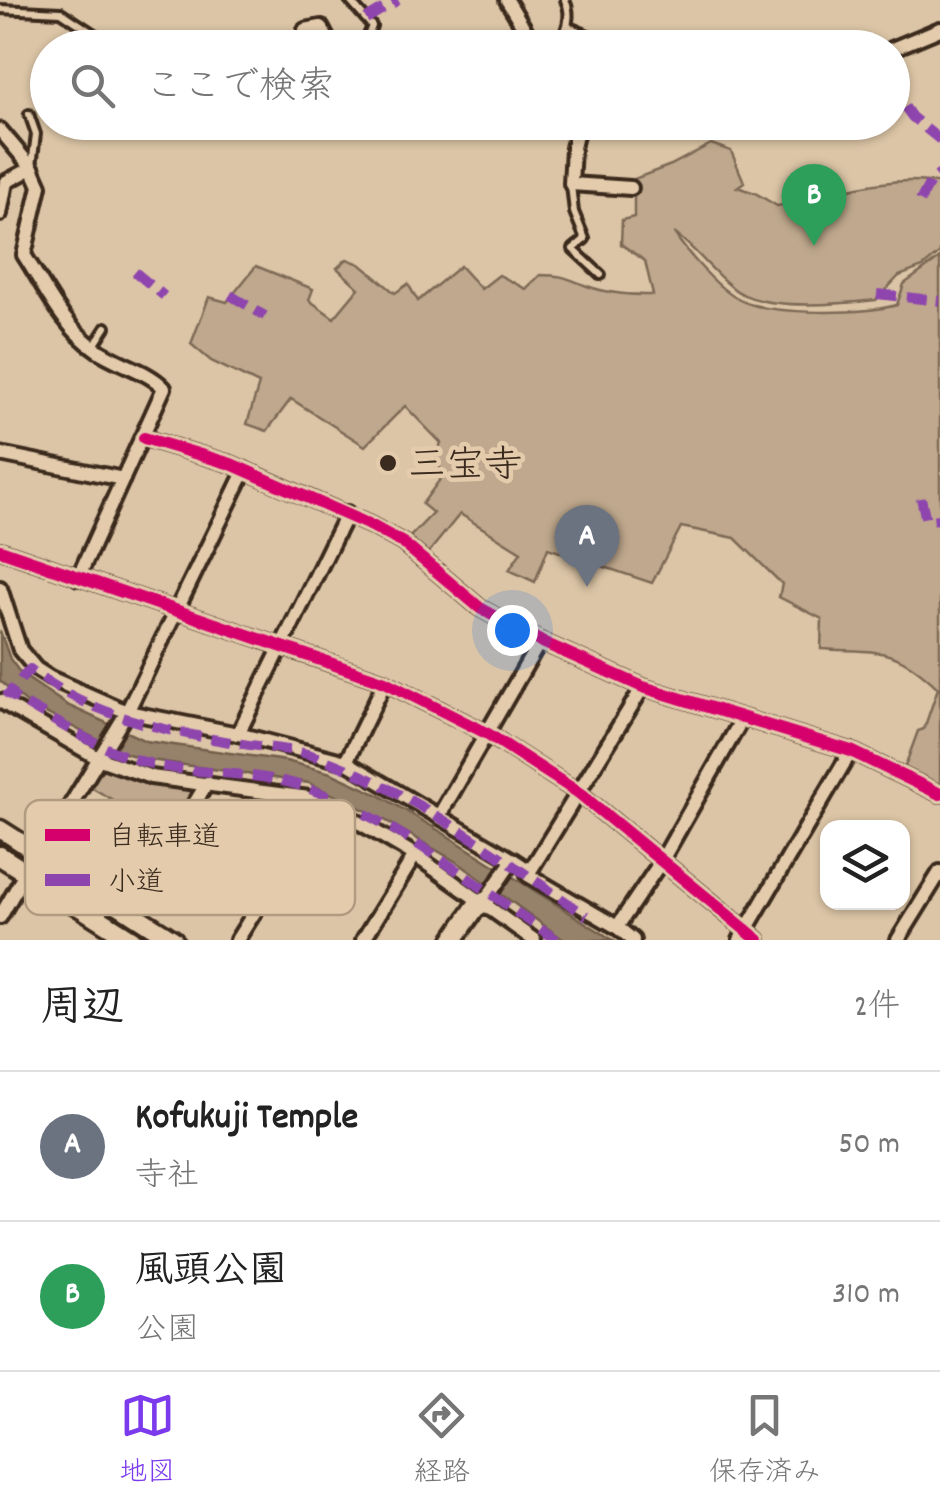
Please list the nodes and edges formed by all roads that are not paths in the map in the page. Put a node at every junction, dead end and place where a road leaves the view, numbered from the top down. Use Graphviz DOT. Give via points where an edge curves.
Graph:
graph roads {
  1 [pos="349,0"];
  2 [pos="507,0"];
  3 [pos="564,0"];
  4 [pos="0,10"];
  5 [pos="567,26"];
  6 [pos="940,28"];
  7 [pos="89,30"];
  8 [pos="305,30"];
  9 [pos="323,30"];
  10 [pos="370,30"];
  11 [pos="525,30"];
  12 [pos="565,30"];
  13 [pos="576,30"];
  14 [pos="910,41"];
  15 [pos="29,114"];
  16 [pos="30,117"];
  17 [pos="0,131"];
  18 [pos="35,140"];
  19 [pos="575,140"];
  20 [pos="32,168"];
  21 [pos="571,184"];
  22 [pos="632,188"];
  23 [pos="0,214"];
  24 [pos="601,274"];
  25 [pos="106,327"];
  26 [pos="93,348"];
  27 [pos="144,438"];
  28 [pos="0,454"];
  29 [pos="245,470"];
  30 [pos="123,479"];
  31 [pos="347,513"];
  32 [pos="0,550"];
  33 [pos="78,578"];
  34 [pos="0,588"];
  35 [pos="178,612"];
  36 [pos="540,641"];
  37 [pos="282,649"];
  38 [pos="385,682"];
  39 [pos="643,687"];
  40 [pos="0,701"];
  41 [pos="128,712"];
  42 [pos="742,719"];
  43 [pos="238,734"];
  44 [pos="488,734"];
  45 [pos="851,751"];
  46 [pos="100,759"];
  47 [pos="346,762"];
  48 [pos="207,782"];
  49 [pos="579,793"];
  50 [pos="940,794"];
  51 [pos="74,800"];
  52 [pos="196,800"];
  53 [pos="312,800"];
  54 [pos="439,816"];
  55 [pos="355,819"];
  56 [pos="0,830"];
  57 [pos="25,846"];
  58 [pos="415,855"];
  59 [pos="0,856"];
  60 [pos="513,860"];
  61 [pos="662,860"];
  62 [pos="25,871"];
  63 [pos="530,871"];
  64 [pos="940,872"];
  65 [pos="25,874"];
  66 [pos="484,902"];
  67 [pos="88,915"];
  68 [pos="135,915"];
  69 [pos="253,915"];
  70 [pos="0,918"];
  71 [pos="617,927"];
  72 [pos="744,935"];
  73 [pos="119,936"];
  74 [pos="173,940"];
  75 [pos="237,940"];
  76 [pos="363,940"];
  77 [pos="453,940"];
  78 [pos="534,940"];
  79 [pos="633,940"];
  80 [pos="758,940"];
  81 [pos="898,940"];
  1 -- 10 [label="lane"];
  2 -- 11 [label="street"];
  3 -- 5 [label="lane"];
  4 -- 7 [label="lane" via="61,12"];
  5 -- 12 [label="lane"];
  5 -- 13 [label="lane"];
  6 -- 14 [label="street"];
  8 -- 9 [label="street"];
  15 -- 16 [label="lane"];
  17 -- 20 [label="street"];
  18 -- 20 [label="lane"];
  19 -- 21 [label="street"];
  20 -- 23 [label="street" via="6,182"];
  20 -- 26 [label="street" via="40,194 24,255"];
  21 -- 22 [label="street"];
  21 -- 24 [label="lane" via="585,238 572,249"];
  25 -- 26 [label="lane"];
  26 -- 27 [label="street" via="164,388"];
  27 -- 29 [label="street"];
  27 -- 30 [label="street"];
  28 -- 30 [label="street"];
  29 -- 31 [label="street"];
  29 -- 35 [label="street"];
  30 -- 33 [label="street"];
  31 -- 36 [label="street" via="403,543 480,608"];
  31 -- 37 [label="street"];
  32 -- 33 [label="street"];
  33 -- 35 [label="street"];
  34 -- 41 [label="street" via="14,639 36,669"];
  35 -- 37 [label="street"];
  35 -- 41 [label="street"];
  36 -- 39 [label="street"];
  36 -- 44 [label="street"];
  37 -- 38 [label="street"];
  37 -- 43 [label="street"];
  38 -- 44 [label="street"];
  38 -- 47 [label="street"];
  39 -- 42 [label="street"];
  39 -- 49 [label="street"];
  40 -- 46 [label="street"];
  41 -- 43 [label="street"];
  41 -- 46 [label="street"];
  42 -- 45 [label="street"];
  42 -- 61 [label="street"];
  43 -- 47 [label="street"];
  44 -- 49 [label="street"];
  44 -- 54 [label="street"];
  45 -- 50 [label="street"];
  45 -- 72 [label="street"];
  46 -- 48 [label="street" via="151,776"];
  46 -- 51 [label="street"];
  47 -- 54 [label="street"];
  48 -- 52 [label="street"];
  48 -- 53 [label="street"];
  49 -- 61 [label="street"];
  49 -- 63 [label="street"];
  54 -- 60 [label="street"];
  55 -- 58 [label="street"];
  56 -- 57 [label="street"];
  58 -- 66 [label="street"];
  58 -- 76 [label="street"];
  59 -- 62 [label="street"];
  60 -- 63 [label="street"];
  60 -- 66 [label="street"];
  61 -- 71 [label="street"];
  61 -- 72 [label="street"];
  63 -- 71 [label="street"];
  64 -- 81 [label="street"];
  65 -- 70 [label="street"];
  66 -- 77 [label="street"];
  66 -- 78 [label="street"];
  67 -- 73 [label="street"];
  68 -- 74 [label="street"];
  69 -- 75 [label="street"];
  71 -- 79 [label="street"];
  72 -- 80 [label="street"];
}
